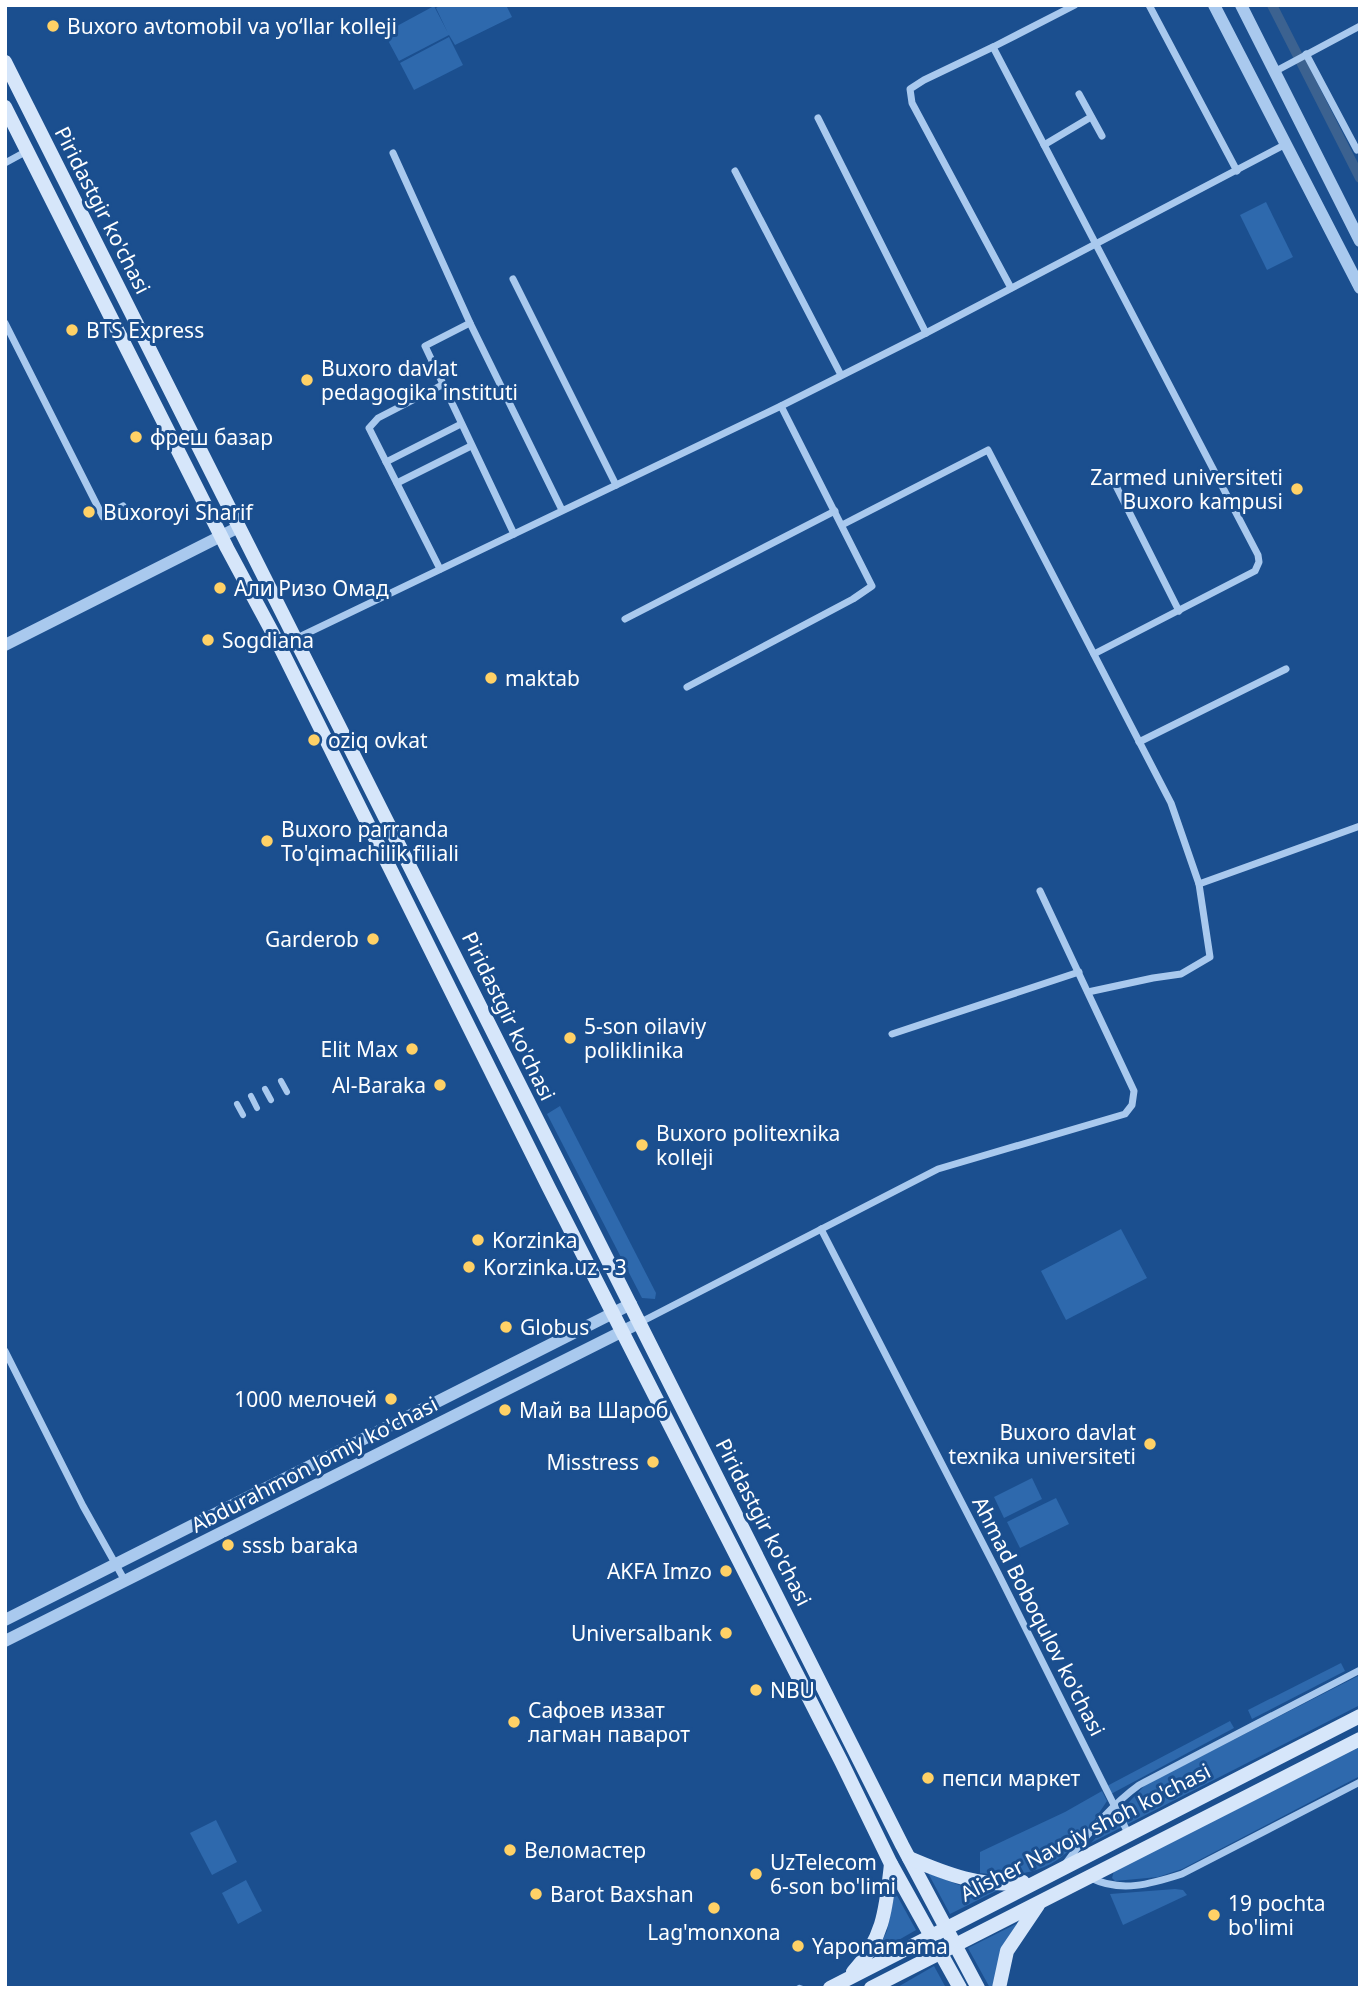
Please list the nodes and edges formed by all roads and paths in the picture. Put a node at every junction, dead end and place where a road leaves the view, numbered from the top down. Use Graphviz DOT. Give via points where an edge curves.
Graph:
graph roads {
  1 [pos="1075,5"];
  2 [pos="1149,5"];
  3 [pos="1214,5"];
  4 [pos="1241,5"];
  5 [pos="1360,26"];
  6 [pos="993,47"];
  7 [pos="1304,55"];
  8 [pos="5,62"];
  9 [pos="1274,72"];
  10 [pos="1079,94"];
  11 [pos="5,107"];
  12 [pos="1091,117"];
  13 [pos="818,118"];
  14 [pos="1102,136"];
  15 [pos="1286,144"];
  16 [pos="1044,145"];
  17 [pos="1314,149"];
  18 [pos="1357,150"];
  19 [pos="27,151"];
  20 [pos="393,153"];
  21 [pos="1294,159"];
  22 [pos="5,163"];
  23 [pos="735,171"];
  24 [pos="1237,171"];
  25 [pos="1360,241"];
  26 [pos="1094,245"];
  27 [pos="513,279"];
  28 [pos="1011,288"];
  29 [pos="1360,288"];
  30 [pos="5,323"];
  31 [pos="470,323"];
  32 [pos="926,333"];
  33 [pos="841,375"];
  34 [pos="442,385"];
  35 [pos="781,406"];
  36 [pos="461,424"];
  37 [pos="471,446"];
  38 [pos="386,462"];
  39 [pos="1111,476"];
  40 [pos="397,483"];
  41 [pos="616,485"];
  42 [pos="123,506"];
  43 [pos="562,510"];
  44 [pos="835,511"];
  45 [pos="842,525"];
  46 [pos="239,527"];
  47 [pos="514,534"];
  48 [pos="221,535"];
  49 [pos="440,569"];
  50 [pos="1179,611"];
  51 [pos="625,619"];
  52 [pos="295,639"];
  53 [pos="5,645"];
  54 [pos="1094,654"];
  55 [pos="1286,669"];
  56 [pos="687,687"];
  57 [pos="1139,742"];
  58 [pos="1360,825"];
  59 [pos="1199,884"];
  60 [pos="1040,891"];
  61 [pos="1079,972"];
  62 [pos="1088,992"];
  63 [pos="892,1034"];
  64 [pos="281,1081"];
  65 [pos="265,1089"];
  66 [pos="286,1092"];
  67 [pos="251,1096"];
  68 [pos="271,1100"];
  69 [pos="237,1104"];
  70 [pos="257,1108"];
  71 [pos="243,1115"];
  72 [pos="821,1229"];
  73 [pos="631,1304"];
  74 [pos="614,1314"];
  75 [pos="640,1322"];
  76 [pos="623,1332"];
  77 [pos="5,1351"];
  78 [pos="116,1565"];
  79 [pos="125,1581"];
  80 [pos="5,1620"];
  81 [pos="5,1641"];
  82 [pos="1360,1670"];
  83 [pos="1360,1716"];
  84 [pos="1360,1740"];
  85 [pos="1360,1782"];
  86 [pos="1114,1807"];
  87 [pos="1128,1833"];
  88 [pos="909,1858"];
  89 [pos="891,1864"];
  90 [pos="1065,1866"];
  91 [pos="1090,1878"];
  92 [pos="1035,1881"];
  93 [pos="1040,1902"];
  94 [pos="946,1927"];
  95 [pos="930,1936"];
  96 [pos="955,1943"];
  97 [pos="939,1952"];
  98 [pos="847,1978"];
  99 [pos="830,1988"];
  100 [pos="871,1988"];
  101 [pos="960,1988"];
  102 [pos="978,1988"];
  103 [pos="999,1988"];
  1 -- 6 [label="street"];
  2 -- 24 [label="street"];
  3 -- 15 [label="street"];
  4 -- 9 [label="street"];
  5 -- 7 [label="street"];
  6 -- 16 [label="street"];
  6 -- 28 [label="street" via="910,89 912,103"];
  7 -- 9 [label="street"];
  7 -- 18 [label="street"];
  8 -- 46 [label="main road, Piridastgir ko'chasi"];
  9 -- 17 [label="street"];
  10 -- 12 [label="street"];
  11 -- 19 [label="main road, Piridastgir ko'chasi"];
  12 -- 14 [label="street"];
  12 -- 16 [label="street"];
  13 -- 32 [label="street"];
  15 -- 21 [label="street"];
  15 -- 24 [label="street"];
  16 -- 26 [label="street"];
  17 -- 21 [label="street"];
  17 -- 25 [label="street"];
  19 -- 22 [label="street"];
  19 -- 48 [label="main road, Piridastgir ko'chasi"];
  20 -- 31 [label="street"];
  21 -- 29 [label="street"];
  23 -- 33 [label="street"];
  24 -- 26 [label="street"];
  26 -- 28 [label="street"];
  26 -- 50 [label="street" via="1258,555 1255,571"];
  27 -- 41 [label="street"];
  28 -- 32 [label="street"];
  30 -- 42 [label="street" via="103,517"];
  31 -- 34 [label="street" via="425,346"];
  31 -- 43 [label="street"];
  32 -- 33 [label="street"];
  33 -- 35 [label="street"];
  34 -- 36 [label="street"];
  34 -- 38 [label="street" via="372,421 369,428"];
  35 -- 41 [label="street"];
  35 -- 44 [label="street"];
  36 -- 37 [label="street"];
  36 -- 38 [label="street"];
  37 -- 40 [label="street"];
  37 -- 47 [label="street"];
  38 -- 40 [label="street"];
  39 -- 50 [label="street"];
  40 -- 49 [label="street"];
  41 -- 43 [label="street"];
  43 -- 47 [label="street"];
  44 -- 45 [label="street"];
  44 -- 51 [label="street"];
  45 -- 54 [label="street" via="988,450"];
  45 -- 56 [label="street" via="872,586"];
  46 -- 48 [label="street"];
  46 -- 52 [label="main road, Piridastgir ko'chasi"];
  47 -- 49 [label="street"];
  48 -- 53 [label="street"];
  48 -- 74 [label="main road, Piridastgir ko'chasi"];
  49 -- 52 [label="street"];
  50 -- 54 [label="street"];
  52 -- 73 [label="main road, Piridastgir ko'chasi"];
  54 -- 57 [label="street"];
  55 -- 57 [label="street"];
  57 -- 59 [label="street" via="1171,803"];
  58 -- 59 [label="street"];
  59 -- 62 [label="street" via="1210,957 1181,974"];
  60 -- 61 [label="street"];
  61 -- 62 [label="street"];
  61 -- 63 [label="street"];
  62 -- 72 [label="street" via="1134,1091 1125,1115 938,1169"];
  64 -- 66 [label="street"];
  65 -- 68 [label="street"];
  67 -- 70 [label="street"];
  69 -- 71 [label="street"];
  72 -- 75 [label="street"];
  72 -- 86 [label="street, Ahmad Boboqulov ko'chasi"];
  73 -- 74 [label="street, Abdurahmon Jomiy ko'chasi"];
  73 -- 75 [label="main road, Piridastgir ko'chasi"];
  74 -- 76 [label="main road, Piridastgir ko'chasi"];
  74 -- 78 [label="street, Abdurahmon Jomiy ko'chasi"];
  75 -- 76 [label="street, Abdurahmon Jomiy ko'chasi"];
  75 -- 88 [label="main road, Piridastgir ko'chasi"];
  76 -- 79 [label="street, Abdurahmon Jomiy ko'chasi"];
  76 -- 89 [label="main road, Piridastgir ko'chasi"];
  77 -- 78 [label="street"];
  78 -- 79 [label="street"];
  78 -- 80 [label="street, Abdurahmon Jomiy ko'chasi"];
  79 -- 81 [label="street, Abdurahmon Jomiy ko'chasi"];
  82 -- 86 [label="street" via="1147,1780"];
  83 -- 87 [label="main road, Alisher Navoiy shoh ko'chasi"];
  84 -- 91 [label="main road, Alisher Navoiy shoh ko'chasi"];
  85 -- 91 [label="street" via="1182,1874 1123,1888"];
  86 -- 87 [label="street, Ahmad Boboqulov ko'chasi"];
  86 -- 90 [label="street"];
  87 -- 90 [label="main road, Alisher Navoiy shoh ko'chasi"];
  88 -- 92 [label="main road" via="976,1882"];
  88 -- 94 [label="main road, Piridastgir ko'chasi"];
  89 -- 95 [label="main road, Piridastgir ko'chasi"];
  89 -- 98 [label="main road" via="881,1929"];
  90 -- 92 [label="main road, Alisher Navoiy shoh ko'chasi"];
  91 -- 93 [label="main road, Alisher Navoiy shoh ko'chasi"];
  92 -- 94 [label="main road, Alisher Navoiy shoh ko'chasi"];
  93 -- 96 [label="main road, Alisher Navoiy shoh ko'chasi"];
  93 -- 103 [label="main road" via="1007,1951"];
  94 -- 95 [label="main road, Alisher Navoiy shoh ko'chasi"];
  94 -- 96 [label="main road, Piridastgir ko'chasi"];
  95 -- 97 [label="main road, Piridastgir ko'chasi"];
  95 -- 98 [label="main road, Alisher Navoiy shoh ko'chasi"];
  96 -- 97 [label="main road, Alisher Navoiy shoh ko'chasi"];
  96 -- 102 [label="main road, Piridastgir ko'chasi"];
  97 -- 100 [label="main road, Alisher Navoiy shoh ko'chasi"];
  97 -- 101 [label="main road, Piridastgir ko'chasi"];
  98 -- 99 [label="main road, Alisher Navoiy shoh ko'chasi"];
}
